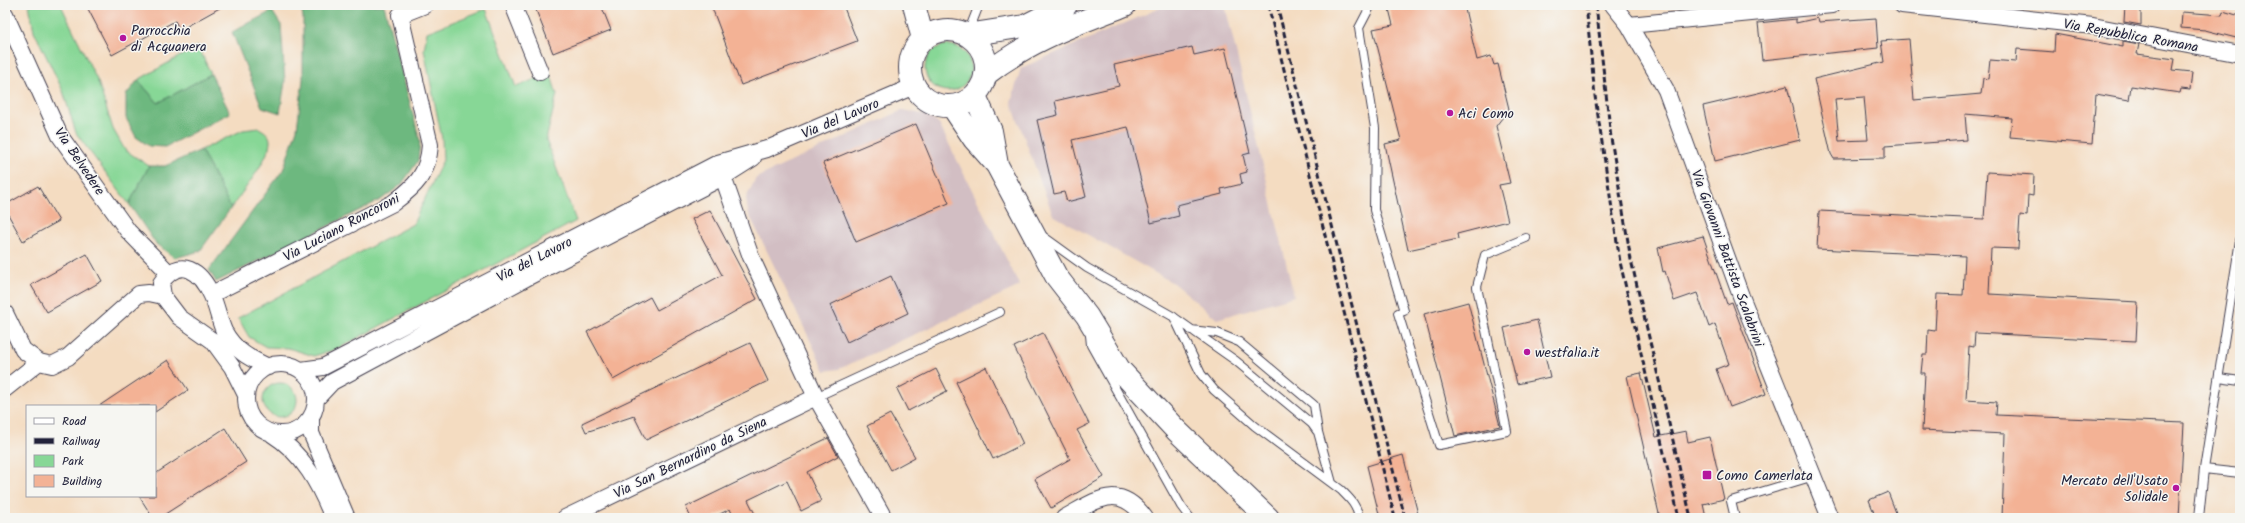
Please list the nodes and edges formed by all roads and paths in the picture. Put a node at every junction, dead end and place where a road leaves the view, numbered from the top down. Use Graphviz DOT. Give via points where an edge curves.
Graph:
graph roads {
  1 [pos="425,5"];
  2 [pos="513,5"];
  3 [pos="914,5"];
  4 [pos="923,5"];
  5 [pos="979,5"];
  6 [pos="1066,5"];
  7 [pos="1124,5"];
  8 [pos="1371,5"];
  9 [pos="1613,5"];
  10 [pos="1623,5"];
  11 [pos="1832,5"];
  12 [pos="1902,5"];
  13 [pos="5,14"];
  14 [pos="1629,25"];
  15 [pos="944,30"];
  16 [pos="967,35"];
  17 [pos="923,39"];
  18 [pos="2240,54"];
  19 [pos="540,72"];
  20 [pos="985,75"];
  21 [pos="914,86"];
  22 [pos="975,96"];
  23 [pos="952,106"];
  24 [pos="767,149"];
  25 [pos="997,165"];
  26 [pos="723,177"];
  27 [pos="1026,216"];
  28 [pos="1526,238"];
  29 [pos="2240,240"];
  30 [pos="168,272"];
  31 [pos="163,296"];
  32 [pos="214,301"];
  33 [pos="5,312"];
  34 [pos="1000,312"];
  35 [pos="1087,316"];
  36 [pos="1174,317"];
  37 [pos="191,327"];
  38 [pos="1191,330"];
  39 [pos="39,362"];
  40 [pos="268,367"];
  41 [pos="301,370"];
  42 [pos="2219,378"];
  43 [pos="2240,381"];
  44 [pos="5,389"];
  45 [pos="246,395"];
  46 [pos="816,397"];
  47 [pos="316,399"];
  48 [pos="311,417"];
  49 [pos="1318,432"];
  50 [pos="272,434"];
  51 [pos="2204,469"];
  52 [pos="2240,473"];
  53 [pos="1814,476"];
  54 [pos="1332,483"];
  55 [pos="333,518"];
  56 [pos="347,518"];
  57 [pos="565,518"];
  58 [pos="884,518"];
  59 [pos="1064,518"];
  60 [pos="1145,518"];
  61 [pos="1190,518"];
  62 [pos="1268,518"];
  63 [pos="1359,518"];
  64 [pos="1735,518"];
  65 [pos="1830,518"];
  66 [pos="2199,518"];
  1 -- 32 [label="street, Via Luciano Roncoroni" via="400,15 430,145 429,161 421,177 410,191 393,203"];
  2 -- 19 [label="street"];
  3 -- 17 [label="main road"];
  4 -- 15 [label="main road"];
  5 -- 16 [label="lane"];
  6 -- 16 [label="main road" via="1025,26"];
  7 -- 20 [label="main road" via="1048,35 1007,58"];
  8 -- 28 [label="lane" via="1359,28 1375,128 1374,210 1404,311 1398,312 1439,445 1508,430 1477,287 1486,255"];
  9 -- 14 [label="street, Via Giovanni Battista Scalabrini"];
  10 -- 14 [label="street"];
  11 -- 14 [label="street"];
  12 -- 18 [label="street, Via Repubblica Romana" via="2093,26"];
  13 -- 30 [label="street, Via Belvedere" via="60,136 128,231"];
  14 -- 53 [label="street, Via Giovanni Battista Scalabrini" via="1666,90 1741,296"];
  15 -- 16 [label="main road"];
  15 -- 17 [label="main road"];
  16 -- 20 [label="main road" via="983,52 986,62"];
  17 -- 21 [label="main road" via="910,61 910,74"];
  20 -- 22 [label="main road" via="982,86"];
  21 -- 23 [label="main road" via="920,95 930,102 940,106"];
  21 -- 24 [label="street, Via del Lavoro"];
  22 -- 23 [label="main road" via="964,103"];
  22 -- 25 [label="main road" via="991,131"];
  23 -- 25 [label="main road" via="974,139"];
  24 -- 26 [label="street, Via del Lavoro"];
  24 -- 41 [label="street, Via del Lavoro" via="718,163 322,368"];
  25 -- 27 [label="main road"];
  26 -- 46 [label="street" via="751,257"];
  26 -- 47 [label="street, Via del Lavoro" via="332,382"];
  27 -- 35 [label="main road" via="1056,276"];
  27 -- 36 [label="lane" via="1056,248"];
  29 -- 42 [label="lane"];
  30 -- 31 [label="street" via="161,283"];
  30 -- 32 [label="street" via="181,267 195,271"];
  31 -- 37 [label="street" via="179,317"];
  31 -- 39 [label="street" via="150,292 140,294 68,357 52,365"];
  32 -- 37 [label="street" via="212,321 204,327"];
  32 -- 40 [label="street" via="224,331 245,356"];
  33 -- 39 [label="street" via="23,350"];
  34 -- 46 [label="lane, Via San Bernardino da Siena"];
  35 -- 61 [label="lane" via="1092,345"];
  35 -- 62 [label="main road" via="1119,369 1176,431"];
  36 -- 38 [label="lane"];
  36 -- 54 [label="lane" via="1201,374 1214,390 1255,426"];
  37 -- 45 [label="street" via="213,341 232,367"];
  38 -- 49 [label="lane" via="1236,361 1312,424"];
  38 -- 49 [label="lane" via="1217,333 1239,342 1314,405"];
  39 -- 44 [label="street"];
  40 -- 41 [label="street" via="290,364"];
  40 -- 45 [label="street" via="260,370 251,380"];
  41 -- 47 [label="street" via="310,379"];
  42 -- 43 [label="lane"];
  42 -- 51 [label="lane"];
  45 -- 50 [label="street" via="245,404 250,418 260,428"];
  46 -- 57 [label="street, Via San Bernardino da Siena"];
  46 -- 58 [label="street"];
  47 -- 48 [label="street"];
  48 -- 50 [label="street" via="301,428 289,434"];
  48 -- 56 [label="street" via="311,433"];
  49 -- 54 [label="lane"];
  50 -- 55 [label="street" via="289,447 310,472"];
  51 -- 52 [label="lane"];
  51 -- 66 [label="lane"];
  53 -- 64 [label="lane" via="1731,501"];
  53 -- 65 [label="street, Via Giovanni Battista Scalabrini"];
  54 -- 63 [label="lane" via="1352,501"];
  59 -- 60 [label="street" via="1103,497 1117,496 1132,502"];
}
